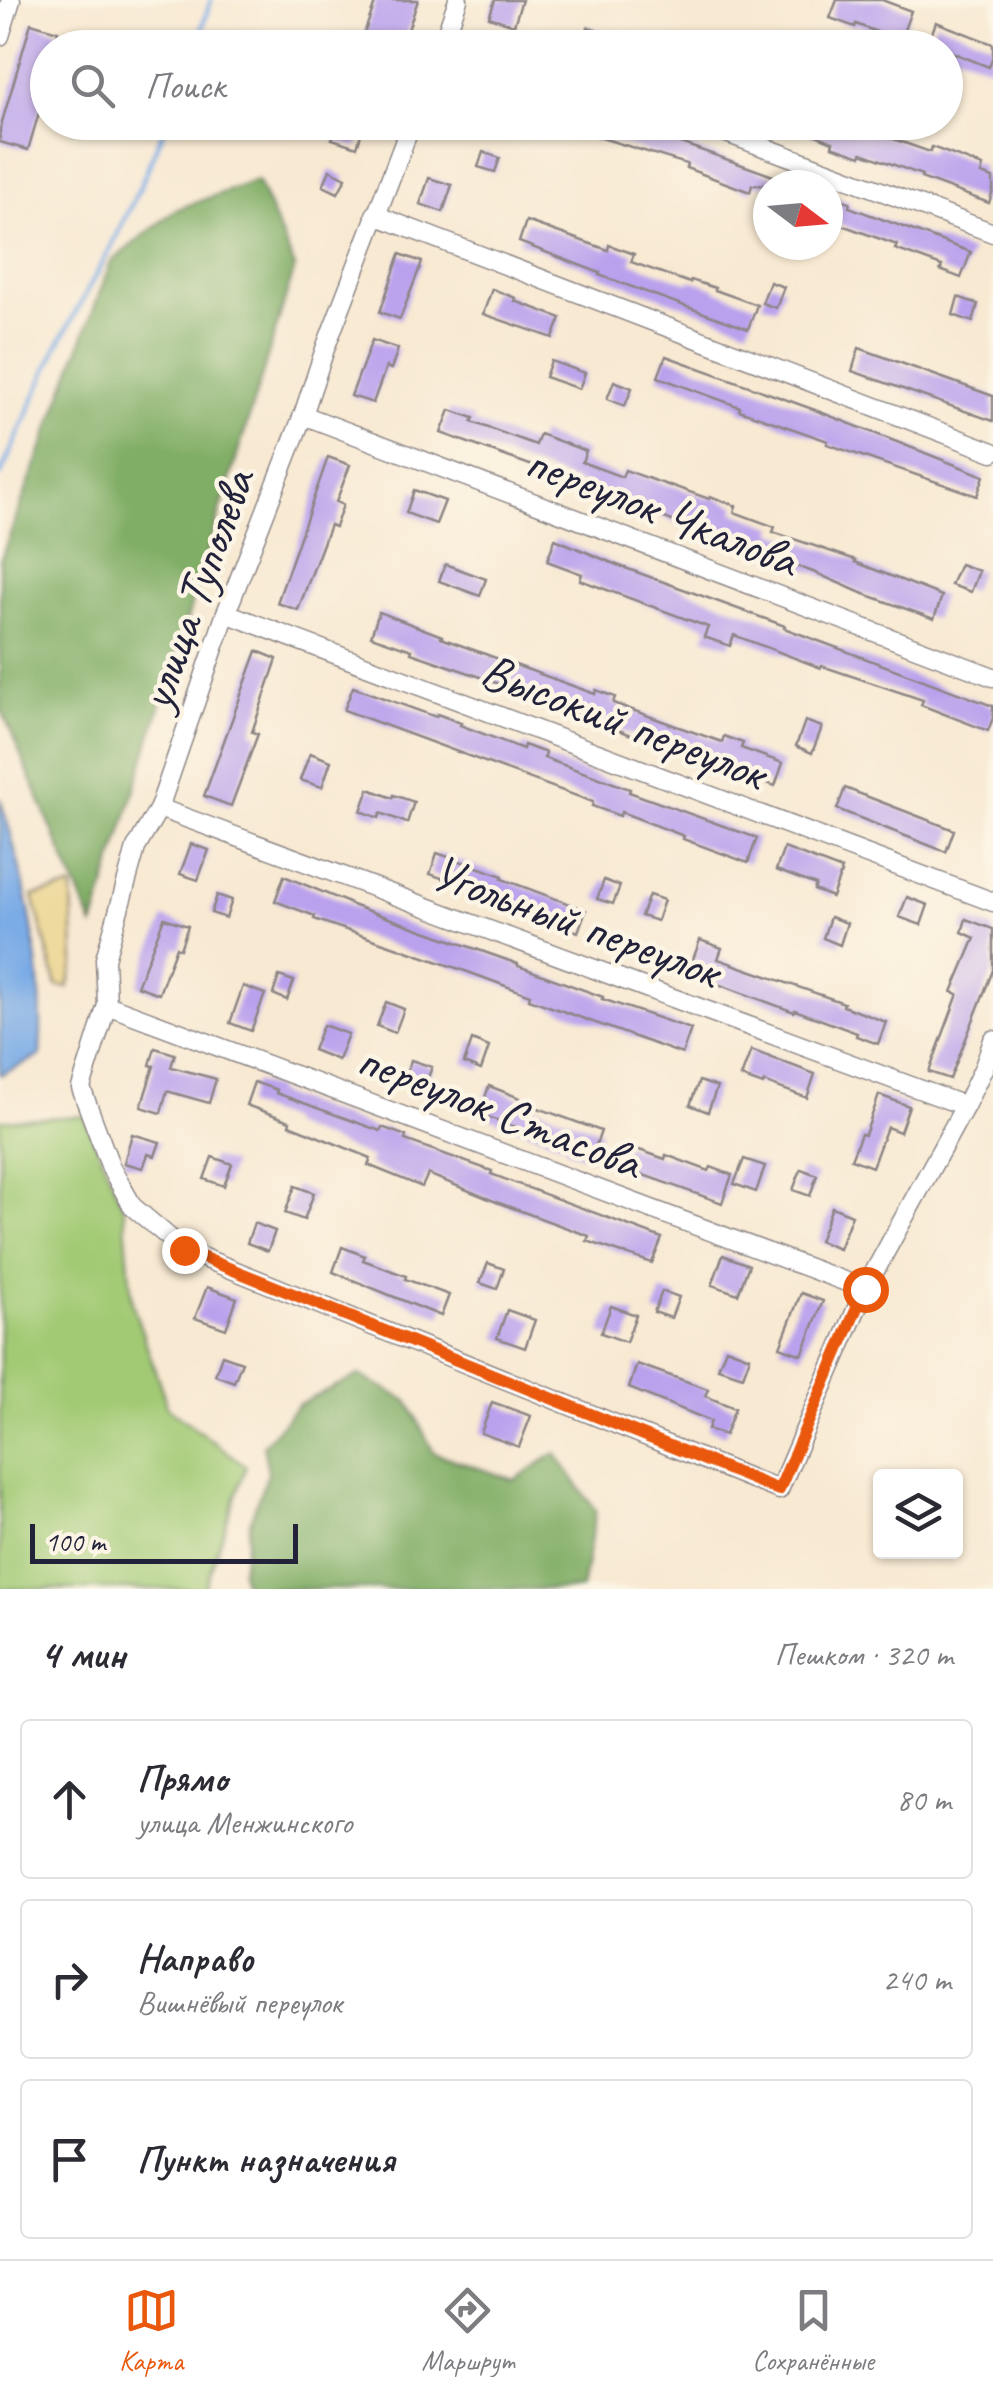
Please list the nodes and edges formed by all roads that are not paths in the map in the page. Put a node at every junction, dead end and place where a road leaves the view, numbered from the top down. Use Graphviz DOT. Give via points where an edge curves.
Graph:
graph roads {
  1 [pos="11,0"];
  2 [pos="458,0"];
  3 [pos="448,30"];
  4 [pos="0,36"];
  5 [pos="405,140"];
  6 [pos="745,140"];
  7 [pos="375,215"];
  8 [pos="993,233"];
  9 [pos="303,415"];
  10 [pos="993,452"];
  11 [pos="226,614"];
  12 [pos="993,677"];
  13 [pos="159,808"];
  14 [pos="993,902"];
  15 [pos="108,1005"];
  16 [pos="993,1040"];
  17 [pos="965,1106"];
  18 [pos="865,1289"];
  1 -- 4 [label="street"];
  2 -- 3 [label="street"];
  5 -- 7 [label="street, улица Туполева"];
  6 -- 8 [label="street"];
  7 -- 9 [label="street, улица Туполева"];
  7 -- 10 [label="street"];
  9 -- 11 [label="street, улица Туполева"];
  9 -- 12 [label="street, переулок Чкалова"];
  11 -- 13 [label="street, улица Туполева"];
  11 -- 14 [label="street, Высокий переулок"];
  13 -- 15 [label="street, улица Туполева" via="136,848 105,959"];
  13 -- 17 [label="street, Угольный переулок"];
  15 -- 18 [label="street, переулок Стасова"];
  15 -- 18 [label="street, улица Туполева" via="81,1088 132,1207 184,1250 779,1490"];
  16 -- 17 [label="street"];
  17 -- 18 [label="street"];
}
